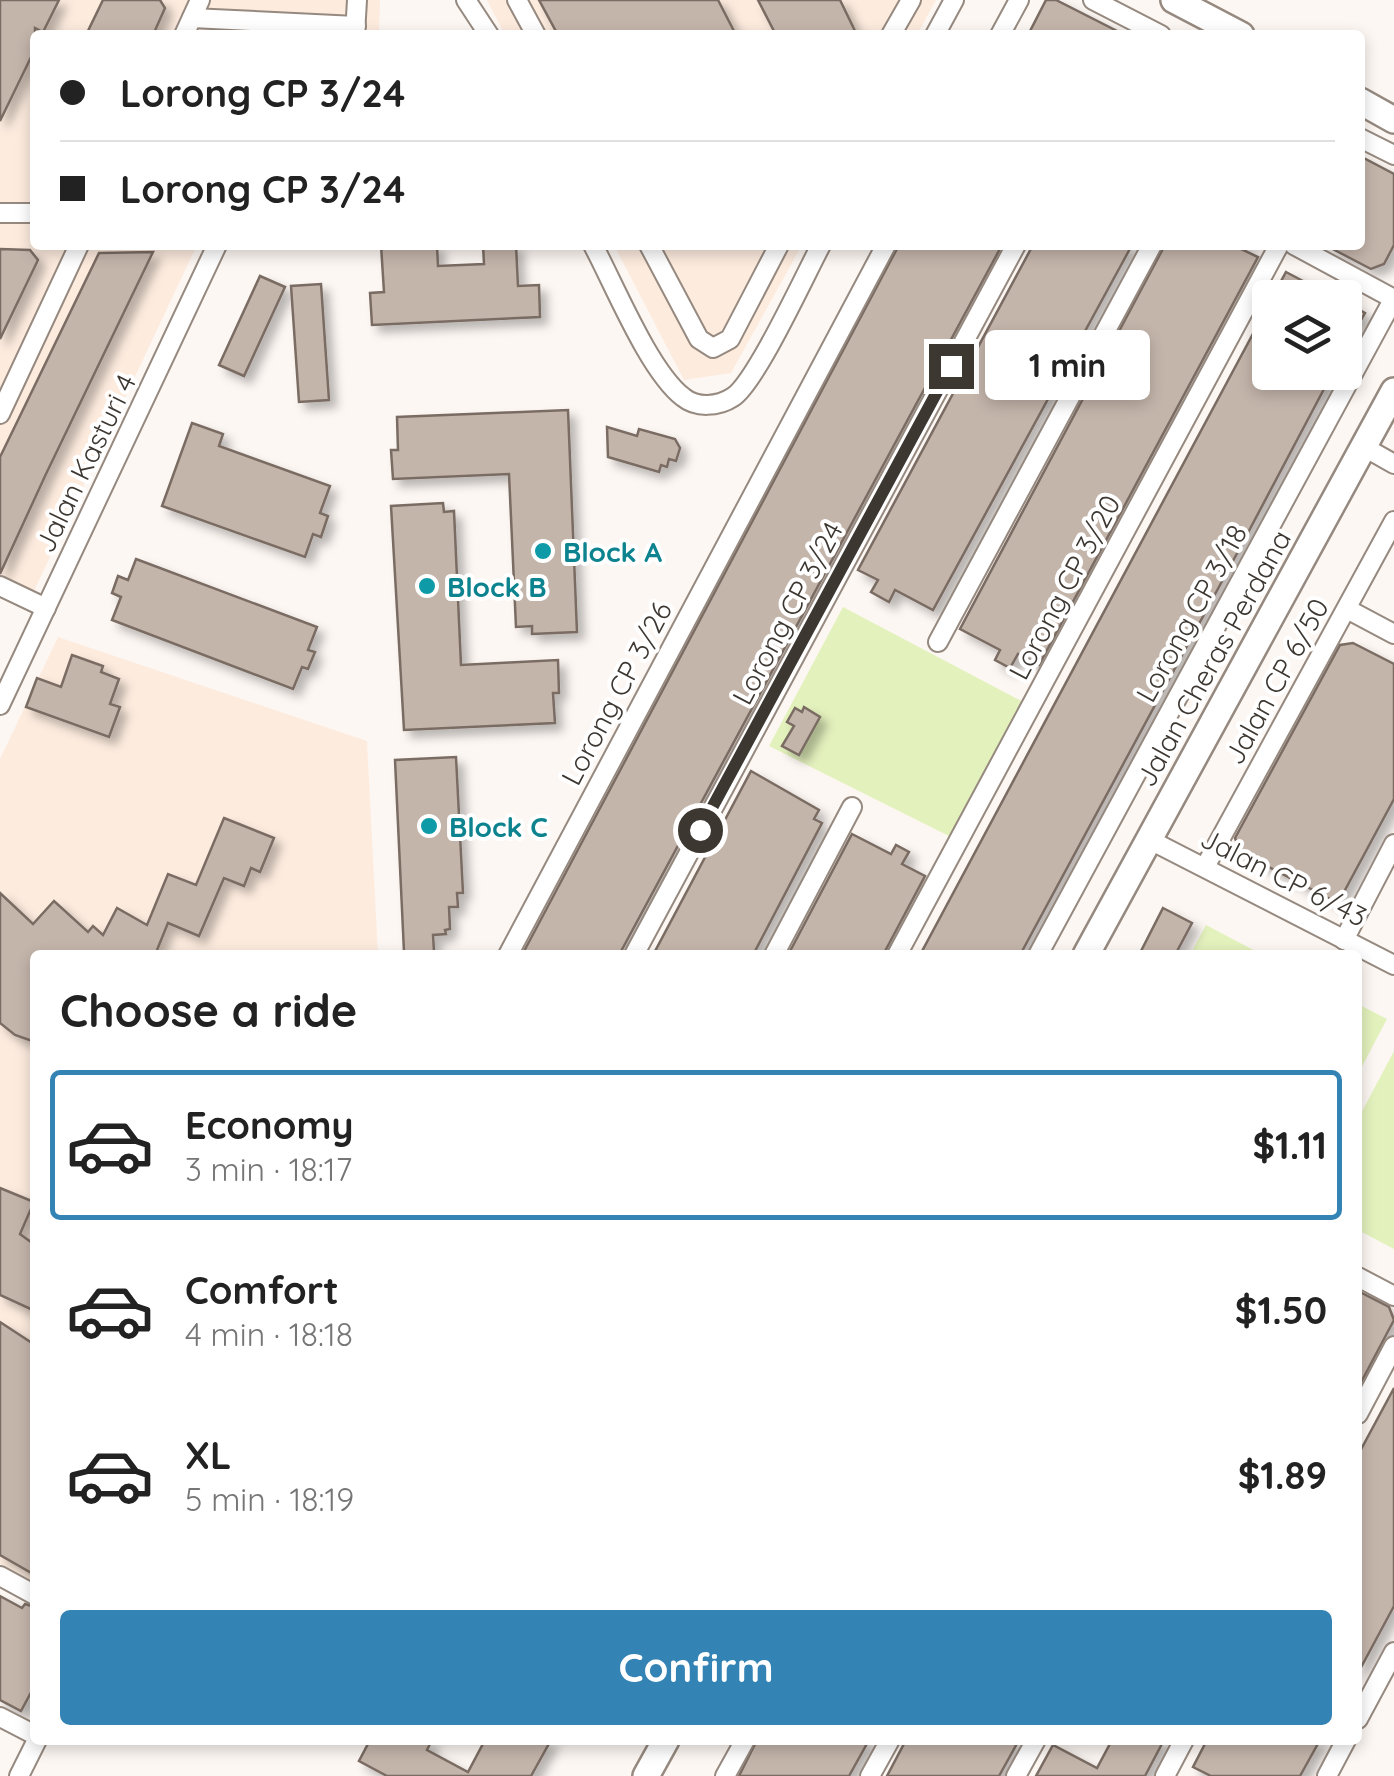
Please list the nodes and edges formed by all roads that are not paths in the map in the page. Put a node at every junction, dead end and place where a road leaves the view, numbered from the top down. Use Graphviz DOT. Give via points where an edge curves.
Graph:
graph roads {
  1 [pos="200,0"];
  2 [pos="357,0"];
  3 [pos="466,0"];
  4 [pos="517,0"];
  5 [pos="911,0"];
  6 [pos="954,0"];
  7 [pos="1018,0"];
  8 [pos="1093,0"];
  9 [pos="1174,0"];
  10 [pos="188,27"];
  11 [pos="356,30"];
  12 [pos="486,30"];
  13 [pos="533,30"];
  14 [pos="894,30"];
  15 [pos="938,30"];
  16 [pos="1003,30"];
  17 [pos="1151,30"];
  18 [pos="1232,30"];
  19 [pos="1365,103"];
  20 [pos="1394,120"];
  21 [pos="1365,140"];
  22 [pos="1394,155"];
  23 [pos="0,212"];
  24 [pos="30,213"];
  25 [pos="77,250"];
  26 [pos="215,250"];
  27 [pos="596,250"];
  28 [pos="651,250"];
  29 [pos="776,250"];
  30 [pos="818,250"];
  31 [pos="883,250"];
  32 [pos="1013,250"];
  33 [pos="1149,250"];
  34 [pos="1276,250"];
  35 [pos="1303,250"];
  36 [pos="1394,298"];
  37 [pos="1394,391"];
  38 [pos="0,414"];
  39 [pos="1364,447"];
  40 [pos="1394,464"];
  41 [pos="1394,520"];
  42 [pos="0,586"];
  43 [pos="46,608"];
  44 [pos="1347,609"];
  45 [pos="1394,634"];
  46 [pos="938,642"];
  47 [pos="0,705"];
  48 [pos="852,807"];
  49 [pos="1148,839"];
  50 [pos="1394,844"];
  51 [pos="1205,867"];
  52 [pos="1344,940"];
  53 [pos="511,950"];
  54 [pos="637,950"];
  55 [pos="777,950"];
  56 [pos="900,950"];
  57 [pos="1041,950"];
  58 [pos="1089,950"];
  59 [pos="1394,965"];
  60 [pos="1362,1280"];
  61 [pos="1394,1296"];
  62 [pos="1394,1346"];
  63 [pos="1362,1406"];
  64 [pos="0,1576"];
  65 [pos="30,1592"];
  66 [pos="1394,1652"];
  67 [pos="1362,1712"];
  68 [pos="0,1717"];
  69 [pos="30,1734"];
  70 [pos="33,1745"];
  71 [pos="663,1745"];
  72 [pos="742,1745"];
  73 [pos="887,1745"];
  74 [pos="1033,1745"];
  75 [pos="1181,1745"];
  76 [pos="1343,1745"];
  77 [pos="19,1776"];
  78 [pos="646,1776"];
  79 [pos="726,1776"];
  80 [pos="870,1776"];
  81 [pos="1016,1776"];
  82 [pos="1165,1776"];
  83 [pos="1327,1776"];
  1 -- 10 [label="street"];
  2 -- 11 [label="street"];
  3 -- 12 [label="street"];
  4 -- 13 [label="street"];
  5 -- 14 [label="street"];
  6 -- 15 [label="street"];
  7 -- 16 [label="street"];
  8 -- 17 [label="street"];
  9 -- 18 [label="street"];
  10 -- 11 [label="street"];
  19 -- 20 [label="street"];
  21 -- 22 [label="street"];
  23 -- 24 [label="street"];
  25 -- 38 [label="street"];
  26 -- 43 [label="street, Jalan Kasturi 4"];
  27 -- 30 [label="street" via="652,357 684,398 706,406 733,397 751,377"];
  28 -- 29 [label="street" via="698,339 713,348 730,339"];
  31 -- 53 [label="street, Lorong CP 3/26"];
  32 -- 54 [label="street, Lorong CP 3/24"];
  33 -- 46 [label="street"];
  34 -- 56 [label="street, Lorong CP 3/20"];
  35 -- 36 [label="street"];
  36 -- 57 [label="street, Lorong CP 3/18"];
  37 -- 39 [label="street, Jalan Cheras Perdana"];
  39 -- 40 [label="street"];
  39 -- 49 [label="street, Jalan Cheras Perdana"];
  41 -- 44 [label="street, Jalan CP 6/50"];
  42 -- 43 [label="street"];
  43 -- 47 [label="street, Jalan Kasturi 4"];
  44 -- 45 [label="street"];
  44 -- 51 [label="street, Jalan CP 6/50"];
  48 -- 55 [label="street"];
  49 -- 51 [label="street, Jalan CP 6/43"];
  49 -- 58 [label="street, Jalan Cheras Perdana"];
  50 -- 52 [label="street"];
  51 -- 52 [label="street, Jalan CP 6/43"];
  52 -- 59 [label="street, Jalan CP 6/43"];
  60 -- 61 [label="street"];
  62 -- 63 [label="street"];
  64 -- 65 [label="street"];
  66 -- 67 [label="street"];
  68 -- 69 [label="street"];
  70 -- 77 [label="street"];
  71 -- 78 [label="street"];
  72 -- 79 [label="street"];
  73 -- 80 [label="street"];
  74 -- 81 [label="street"];
  75 -- 82 [label="street"];
  76 -- 83 [label="street"];
}
